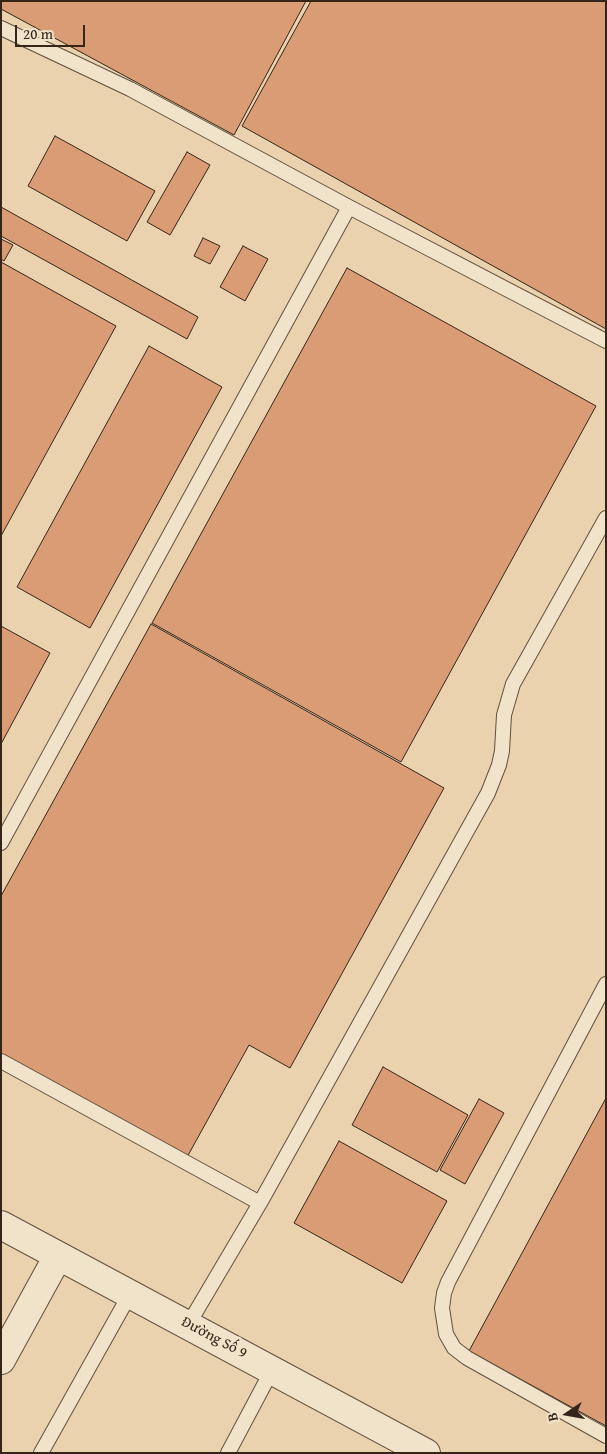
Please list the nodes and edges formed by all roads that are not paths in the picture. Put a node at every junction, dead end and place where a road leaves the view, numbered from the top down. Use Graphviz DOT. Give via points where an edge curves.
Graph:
graph roads {
  1 [pos="1,28"];
  2 [pos="349,207"];
  3 [pos="606,341"];
  4 [pos="606,518"];
  5 [pos="1,843"];
  6 [pos="606,984"];
  7 [pos="1,1061"];
  8 [pos="260,1203"];
  9 [pos="1,1225"];
  10 [pos="58,1256"];
  11 [pos="130,1294"];
  12 [pos="188,1325"];
  13 [pos="1,1360"];
  14 [pos="272,1370"];
  15 [pos="606,1436"];
  16 [pos="415,1450"];
  17 [pos="41,1453"];
  18 [pos="228,1453"];
  1 -- 2 [label="lane" via="130,89"];
  2 -- 3 [label="lane"];
  2 -- 5 [label="lane"];
  4 -- 8 [label="lane" via="513,684 504,715 499,765 488,793"];
  6 -- 15 [label="lane" via="448,1282 442,1308 446,1334 454,1348"];
  7 -- 8 [label="lane"];
  8 -- 12 [label="lane"];
  9 -- 10 [label="street, Đường Số 9"];
  10 -- 11 [label="street, Đường Số 9"];
  10 -- 13 [label="street"];
  11 -- 12 [label="street, Đường Số 9"];
  11 -- 17 [label="lane"];
  12 -- 14 [label="street, Đường Số 9"];
  14 -- 16 [label="street, Đường Số 9"];
  14 -- 18 [label="lane"];
}
